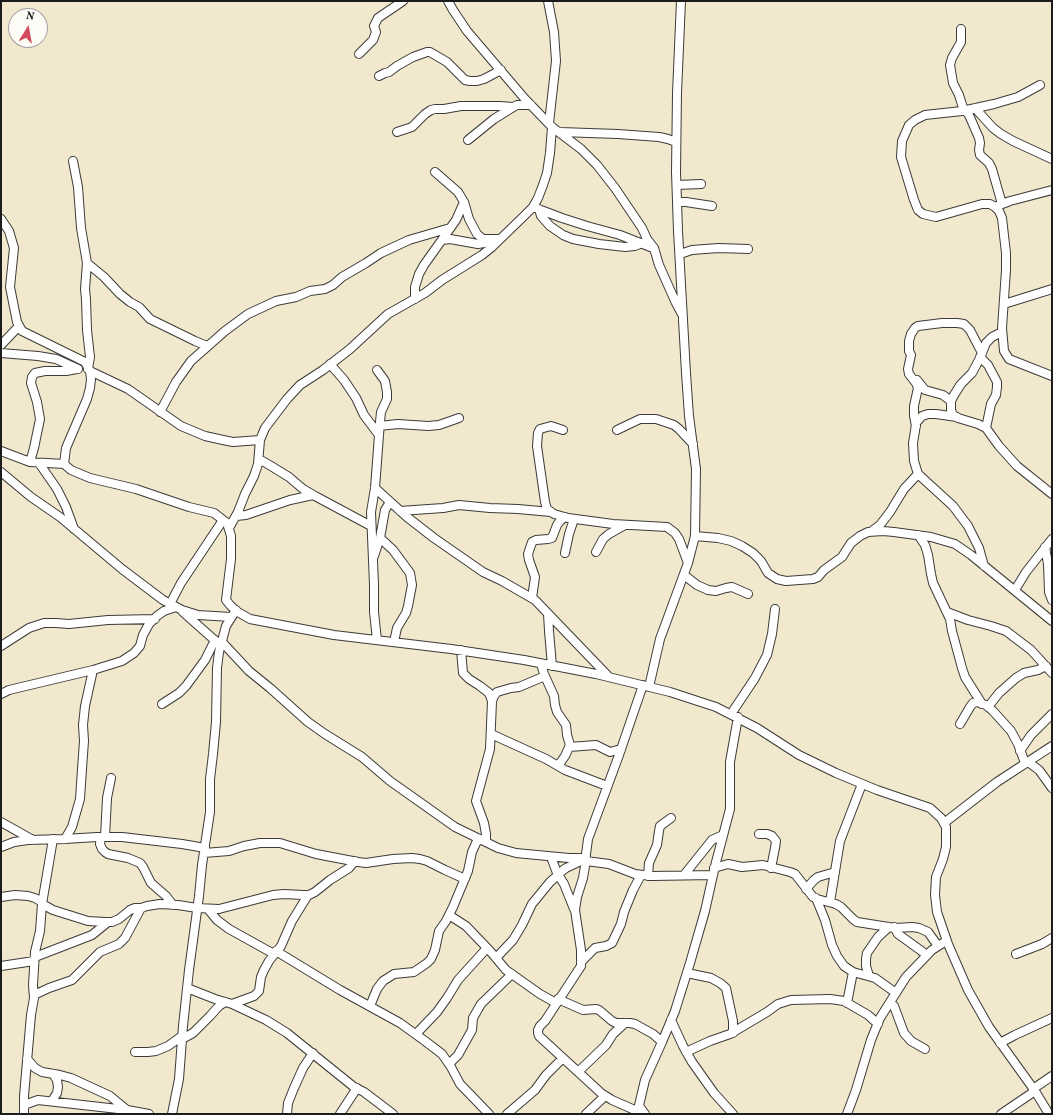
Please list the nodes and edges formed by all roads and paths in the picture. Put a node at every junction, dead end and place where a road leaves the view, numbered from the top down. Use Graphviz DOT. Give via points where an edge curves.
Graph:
graph roads {
  1 [pos="403,1"];
  2 [pos="448,1"];
  3 [pos="548,1"];
  4 [pos="681,1"];
  5 [pos="961,30"];
  6 [pos="359,54"];
  7 [pos="501,70"];
  8 [pos="379,76"];
  9 [pos="1040,85"];
  10 [pos="531,105"];
  11 [pos="513,107"];
  12 [pos="975,108"];
  13 [pos="964,110"];
  14 [pos="551,125"];
  15 [pos="397,132"];
  16 [pos="560,132"];
  17 [pos="468,140"];
  18 [pos="676,142"];
  19 [pos="1052,159"];
  20 [pos="73,161"];
  21 [pos="435,172"];
  22 [pos="701,184"];
  23 [pos="676,185"];
  24 [pos="1052,190"];
  25 [pos="464,202"];
  26 [pos="677,202"];
  27 [pos="998,205"];
  28 [pos="712,206"];
  29 [pos="536,208"];
  30 [pos="1,219"];
  31 [pos="450,228"];
  32 [pos="499,239"];
  33 [pos="442,240"];
  34 [pos="489,240"];
  35 [pos="642,244"];
  36 [pos="654,248"];
  37 [pos="748,249"];
  38 [pos="680,254"];
  39 [pos="87,263"];
  40 [pos="1052,289"];
  41 [pos="415,299"];
  42 [pos="1004,304"];
  43 [pos="683,316"];
  44 [pos="19,326"];
  45 [pos="1002,332"];
  46 [pos="1,345"];
  47 [pos="207,346"];
  48 [pos="1,353"];
  49 [pos="981,355"];
  50 [pos="330,364"];
  51 [pos="77,369"];
  52 [pos="377,370"];
  53 [pos="89,371"];
  54 [pos="910,375"];
  55 [pos="1052,376"];
  56 [pos="951,401"];
  57 [pos="160,412"];
  58 [pos="956,417"];
  59 [pos="459,418"];
  60 [pos="916,426"];
  61 [pos="986,428"];
  62 [pos="379,430"];
  63 [pos="563,430"];
  64 [pos="617,430"];
  65 [pos="260,440"];
  66 [pos="693,444"];
  67 [pos="1,451"];
  68 [pos="259,459"];
  69 [pos="30,462"];
  70 [pos="39,463"];
  71 [pos="64,464"];
  72 [pos="1,472"];
  73 [pos="918,474"];
  74 [pos="375,488"];
  75 [pos="1052,494"];
  76 [pos="313,495"];
  77 [pos="390,502"];
  78 [pos="400,511"];
  79 [pos="371,512"];
  80 [pos="551,512"];
  81 [pos="350,514"];
  82 [pos="236,516"];
  83 [pos="565,517"];
  84 [pos="574,519"];
  85 [pos="223,520"];
  86 [pos="626,524"];
  87 [pos="371,526"];
  88 [pos="229,528"];
  89 [pos="74,530"];
  90 [pos="872,531"];
  91 [pos="918,535"];
  92 [pos="695,536"];
  93 [pos="380,538"];
  94 [pos="1052,539"];
  95 [pos="1045,547"];
  96 [pos="596,552"];
  97 [pos="565,553"];
  98 [pos="373,557"];
  99 [pos="688,563"];
  100 [pos="984,566"];
  101 [pos="684,575"];
  102 [pos="1015,590"];
  103 [pos="748,594"];
  104 [pos="532,598"];
  105 [pos="1052,600"];
  106 [pos="175,606"];
  107 [pos="776,609"];
  108 [pos="947,612"];
  109 [pos="233,614"];
  110 [pos="548,614"];
  111 [pos="155,619"];
  112 [pos="1052,621"];
  113 [pos="377,640"];
  114 [pos="219,642"];
  115 [pos="394,642"];
  116 [pos="1,646"];
  117 [pos="461,650"];
  118 [pos="541,664"];
  119 [pos="552,666"];
  120 [pos="1046,666"];
  121 [pos="93,670"];
  122 [pos="1052,673"];
  123 [pos="545,676"];
  124 [pos="609,677"];
  125 [pos="646,686"];
  126 [pos="1,694"];
  127 [pos="492,701"];
  128 [pos="162,704"];
  129 [pos="985,705"];
  130 [pos="1052,714"];
  131 [pos="734,716"];
  132 [pos="960,724"];
  133 [pos="491,734"];
  134 [pos="1052,746"];
  135 [pos="569,747"];
  136 [pos="621,749"];
  137 [pos="1020,751"];
  138 [pos="1027,762"];
  139 [pos="558,766"];
  140 [pos="111,778"];
  141 [pos="862,784"];
  142 [pos="607,786"];
  143 [pos="1052,788"];
  144 [pos="671,818"];
  145 [pos="1,822"];
  146 [pos="944,823"];
  147 [pos="759,834"];
  148 [pos="723,835"];
  149 [pos="103,837"];
  150 [pos="53,839"];
  151 [pos="65,839"];
  152 [pos="33,840"];
  153 [pos="483,841"];
  154 [pos="1,847"];
  155 [pos="205,851"];
  156 [pos="551,857"];
  157 [pos="586,859"];
  158 [pos="355,861"];
  159 [pos="771,868"];
  160 [pos="714,871"];
  161 [pos="835,872"];
  162 [pos="558,875"];
  163 [pos="645,875"];
  164 [pos="684,875"];
  165 [pos="465,879"];
  166 [pos="806,889"];
  167 [pos="308,895"];
  168 [pos="1,897"];
  169 [pos="816,898"];
  170 [pos="830,902"];
  171 [pos="42,903"];
  172 [pos="173,905"];
  173 [pos="142,908"];
  174 [pos="198,908"];
  175 [pos="208,909"];
  176 [pos="575,910"];
  177 [pos="449,915"];
  178 [pos="108,922"];
  179 [pos="891,927"];
  180 [pos="1052,938"];
  181 [pos="946,940"];
  182 [pos="938,946"];
  183 [pos="487,948"];
  184 [pos="275,953"];
  185 [pos="1016,954"];
  186 [pos="927,955"];
  187 [pos="496,958"];
  188 [pos="35,959"];
  189 [pos="581,962"];
  190 [pos="1,966"];
  191 [pos="853,972"];
  192 [pos="687,973"];
  193 [pos="512,974"];
  194 [pos="869,976"];
  195 [pos="187,988"];
  196 [pos="896,993"];
  197 [pos="34,995"];
  198 [pos="250,997"];
  199 [pos="557,1001"];
  200 [pos="228,1003"];
  201 [pos="847,1003"];
  202 [pos="890,1003"];
  203 [pos="370,1006"];
  204 [pos="253,1014"];
  205 [pos="1052,1018"];
  206 [pos="671,1020"];
  207 [pos="625,1023"];
  208 [pos="878,1024"];
  209 [pos="732,1032"];
  210 [pos="416,1034"];
  211 [pos="182,1038"];
  212 [pos="662,1042"];
  213 [pos="1000,1043"];
  214 [pos="924,1049"];
  215 [pos="135,1052"];
  216 [pos="686,1052"];
  217 [pos="313,1053"];
  218 [pos="563,1058"];
  219 [pos="27,1059"];
  220 [pos="449,1064"];
  221 [pos="578,1072"];
  222 [pos="54,1074"];
  223 [pos="1052,1076"];
  224 [pos="357,1088"];
  225 [pos="1034,1090"];
  226 [pos="605,1096"];
  227 [pos="52,1101"];
  228 [pos="24,1105"];
  229 [pos="127,1110"];
  230 [pos="383,1111"];
  231 [pos="639,1111"];
  232 [pos="24,1114"];
  233 [pos="149,1114"];
  234 [pos="172,1114"];
  235 [pos="287,1114"];
  236 [pos="340,1114"];
  237 [pos="392,1114"];
  238 [pos="489,1114"];
  239 [pos="507,1114"];
  240 [pos="586,1114"];
  241 [pos="733,1114"];
  242 [pos="847,1114"];
  243 [pos="1001,1114"];
  244 [pos="1049,1114"];
  1 -- 6 [label="street" via="378,18 374,26 374,40"];
  2 -- 7 [label="street" via="467,31"];
  3 -- 14 [label="street" via="556,61"];
  4 -- 18 [label="street"];
  5 -- 13 [label="street" via="961,42 950,65 953,83"];
  7 -- 8 [label="street" via="484,79 470,81 447,62 427,52"];
  7 -- 10 [label="street"];
  9 -- 12 [label="street" via="1018,97"];
  10 -- 11 [label="street"];
  10 -- 14 [label="street"];
  11 -- 15 [label="street" via="461,106 444,110 435,109 412,127"];
  11 -- 17 [label="street"];
  12 -- 13 [label="street"];
  12 -- 19 [label="street" via="997,131"];
  13 -- 27 [label="street" via="969,115 979,138 980,155 992,169"];
  13 -- 27 [label="street" via="925,115 909,125 902,141 902,157 914,200 922,214 936,217 982,204"];
  14 -- 16 [label="street"];
  14 -- 29 [label="street" via="547,173"];
  16 -- 18 [label="street" via="659,137"];
  16 -- 36 [label="street" via="597,165 627,205"];
  18 -- 23 [label="street"];
  20 -- 39 [label="street"];
  21 -- 25 [label="street" via="458,192"];
  22 -- 23 [label="street"];
  23 -- 26 [label="street"];
  24 -- 27 [label="street"];
  25 -- 31 [label="street"];
  25 -- 34 [label="street" via="477,234"];
  26 -- 28 [label="street"];
  26 -- 38 [label="street"];
  27 -- 42 [label="street" via="1006,252"];
  29 -- 32 [label="street"];
  29 -- 35 [label="street"];
  29 -- 35 [label="street" via="550,226 573,239 625,247"];
  30 -- 44 [label="street" via="9,231 14,248 10,287 16,322"];
  31 -- 33 [label="street"];
  31 -- 47 [label="street" via="409,240 381,253 325,289 276,301 248,314"];
  32 -- 34 [label="street"];
  32 -- 41 [label="street" via="492,248"];
  33 -- 34 [label="street" via="478,244"];
  33 -- 41 [label="street" via="418,274"];
  35 -- 36 [label="street"];
  36 -- 43 [label="street" via="659,265"];
  37 -- 38 [label="street" via="712,248"];
  38 -- 43 [label="street"];
  39 -- 47 [label="street" via="150,319"];
  39 -- 53 [label="street" via="85,289"];
  40 -- 42 [label="street"];
  41 -- 50 [label="street" via="388,314"];
  42 -- 45 [label="street"];
  43 -- 66 [label="street"];
  44 -- 46 [label="street"];
  44 -- 53 [label="street" via="30,336 85,362"];
  45 -- 49 [label="street" via="986,343"];
  45 -- 55 [label="street" via="1004,351 1009,359"];
  47 -- 57 [label="street" via="191,361 176,382"];
  48 -- 51 [label="street" via="56,359"];
  49 -- 54 [label="street" via="970,330 964,324 918,326 913,330 910,341"];
  49 -- 56 [label="street" via="972,373 961,384"];
  49 -- 61 [label="street" via="998,387"];
  50 -- 62 [label="street" via="344,380 364,415"];
  50 -- 65 [label="street" via="300,385 287,399 265,428"];
  51 -- 53 [label="street"];
  51 -- 69 [label="street" via="45,371 35,373 32,377 31,384 40,419"];
  52 -- 62 [label="street" via="385,381 387,392"];
  53 -- 57 [label="street" via="128,389"];
  53 -- 71 [label="street" via="90,388 66,448"];
  54 -- 56 [label="street" via="916,378 925,390 943,395"];
  54 -- 60 [label="street" via="918,388 914,406"];
  56 -- 58 [label="street" via="950,410"];
  57 -- 65 [label="street" via="181,426 205,436 233,442"];
  58 -- 60 [label="street" via="928,414 922,416"];
  58 -- 61 [label="street"];
  59 -- 62 [label="street" via="439,425 398,424"];
  60 -- 73 [label="street" via="914,461"];
  61 -- 75 [label="street" via="1017,466"];
  62 -- 74 [label="street"];
  63 -- 80 [label="street" via="545,427 540,429 537,436 545,502"];
  64 -- 66 [label="street" via="640,419 656,420 674,425"];
  65 -- 68 [label="street"];
  66 -- 92 [label="street" via="696,469"];
  67 -- 69 [label="street"];
  68 -- 76 [label="street"];
  68 -- 82 [label="street"];
  69 -- 70 [label="street"];
  70 -- 71 [label="street"];
  70 -- 89 [label="street" via="57,489"];
  71 -- 85 [label="street" via="90,478 214,513"];
  72 -- 89 [label="street"];
  73 -- 90 [label="street" via="904,489 880,525"];
  73 -- 100 [label="street" via="953,506 968,526 979,548"];
  74 -- 77 [label="street"];
  74 -- 79 [label="street"];
  76 -- 81 [label="street"];
  76 -- 82 [label="street"];
  77 -- 78 [label="street"];
  77 -- 93 [label="street" via="385,510"];
  78 -- 80 [label="street" via="459,505"];
  78 -- 104 [label="street" via="483,572"];
  79 -- 81 [label="street"];
  79 -- 87 [label="street"];
  80 -- 83 [label="street"];
  81 -- 87 [label="street"];
  82 -- 88 [label="street"];
  83 -- 84 [label="street"];
  83 -- 104 [label="street" via="557,525 552,538 532,542 528,554 535,577"];
  84 -- 86 [label="street"];
  84 -- 97 [label="street"];
  85 -- 88 [label="street"];
  85 -- 106 [label="street" via="181,583"];
  86 -- 96 [label="street" via="603,539"];
  86 -- 99 [label="street" via="667,527 679,539"];
  87 -- 98 [label="street"];
  88 -- 109 [label="street" via="231,559 226,600"];
  89 -- 106 [label="street" via="163,600"];
  90 -- 91 [label="street"];
  90 -- 92 [label="street" via="851,543 842,557 818,577 786,581 768,573 761,561 742,546 718,538"];
  91 -- 100 [label="street" via="955,544"];
  91 -- 108 [label="street" via="928,554 933,583"];
  92 -- 99 [label="street"];
  93 -- 98 [label="street"];
  93 -- 115 [label="street" via="393,550 410,573 412,585 406,613 397,628"];
  94 -- 95 [label="street"];
  95 -- 102 [label="street"];
  95 -- 105 [label="street"];
  98 -- 113 [label="street"];
  99 -- 101 [label="street"];
  100 -- 102 [label="street"];
  101 -- 103 [label="street" via="708,590 732,587"];
  101 -- 125 [label="street" via="660,638"];
  102 -- 112 [label="street"];
  104 -- 110 [label="street"];
  106 -- 109 [label="street" via="198,615"];
  106 -- 111 [label="street"];
  106 -- 114 [label="street"];
  107 -- 131 [label="street" via="767,655"];
  108 -- 120 [label="street" via="1006,631 1031,650"];
  108 -- 129 [label="street" via="965,677"];
  109 -- 113 [label="street" via="334,635"];
  109 -- 114 [label="street"];
  110 -- 119 [label="street"];
  110 -- 124 [label="street"];
  111 -- 116 [label="street" via="44,623 29,628"];
  111 -- 121 [label="street" via="149,624 140,646 134,653 122,661"];
  113 -- 115 [label="street"];
  114 -- 128 [label="street" via="186,686"];
  114 -- 153 [label="street" via="314,726 362,757 390,781 455,827"];
  114 -- 155 [label="street" via="210,812"];
  115 -- 117 [label="street"];
  117 -- 118 [label="street"];
  117 -- 127 [label="street" via="463,673 489,693"];
  118 -- 119 [label="street"];
  118 -- 123 [label="street"];
  119 -- 124 [label="street"];
  120 -- 122 [label="street"];
  120 -- 129 [label="street" via="1016,678"];
  121 -- 126 [label="street"];
  121 -- 151 [label="street" via="85,706 80,799 72,827"];
  123 -- 127 [label="street" via="519,687 497,692"];
  123 -- 135 [label="street" via="554,696 557,712 566,725"];
  124 -- 125 [label="street"];
  125 -- 131 [label="street" via="702,702"];
  125 -- 136 [label="street"];
  127 -- 133 [label="street"];
  129 -- 132 [label="street" via="977,702 970,707"];
  129 -- 137 [label="street" via="1010,731"];
  130 -- 137 [label="street" via="1031,735"];
  131 -- 141 [label="street" via="798,755"];
  131 -- 148 [label="street" via="730,762 730,809"];
  133 -- 139 [label="street"];
  133 -- 153 [label="street" via="490,749 476,801 486,834"];
  134 -- 138 [label="street"];
  135 -- 136 [label="street" via="596,745 610,752"];
  135 -- 139 [label="street"];
  136 -- 142 [label="street"];
  137 -- 138 [label="street"];
  138 -- 143 [label="street" via="1039,770"];
  138 -- 146 [label="street"];
  139 -- 142 [label="street"];
  140 -- 149 [label="street"];
  141 -- 146 [label="street" via="930,808"];
  141 -- 161 [label="street" via="840,841"];
  142 -- 157 [label="street" via="588,839"];
  144 -- 163 [label="street" via="660,826 657,845"];
  145 -- 152 [label="street"];
  146 -- 181 [label="street" via="946,847 936,877 934,895"];
  147 -- 159 [label="street" via="772,836 776,841"];
  148 -- 160 [label="street"];
  148 -- 164 [label="street" via="712,840"];
  149 -- 151 [label="street"];
  149 -- 155 [label="street" via="182,844"];
  149 -- 172 [label="street" via="100,844 105,852 140,863 151,883"];
  150 -- 151 [label="street"];
  150 -- 152 [label="street"];
  150 -- 171 [label="street"];
  152 -- 154 [label="street" via="14,842"];
  153 -- 156 [label="street" via="516,853"];
  153 -- 165 [label="street" via="476,843"];
  155 -- 158 [label="street" via="229,851 260,843 280,843 316,854"];
  155 -- 174 [label="street"];
  156 -- 157 [label="street"];
  156 -- 162 [label="street"];
  157 -- 162 [label="street" via="566,868"];
  157 -- 163 [label="street"];
  157 -- 176 [label="street"];
  158 -- 165 [label="street" via="366,863 420,859"];
  158 -- 167 [label="street" via="349,868"];
  159 -- 160 [label="street" via="764,865 742,868 730,864"];
  159 -- 166 [label="street" via="795,874"];
  160 -- 164 [label="street"];
  160 -- 192 [label="street"];
  161 -- 166 [label="street" via="818,877"];
  161 -- 170 [label="street"];
  162 -- 176 [label="street"];
  162 -- 187 [label="street" via="532,904 522,925"];
  163 -- 164 [label="street"];
  163 -- 189 [label="street" via="633,890 612,943 595,948"];
  165 -- 177 [label="street"];
  166 -- 169 [label="street"];
  167 -- 175 [label="street" via="273,895 224,908"];
  167 -- 184 [label="street"];
  168 -- 171 [label="street" via="28,896"];
  169 -- 170 [label="street"];
  169 -- 191 [label="street" via="832,944 844,966"];
  170 -- 179 [label="street" via="841,907 858,922"];
  171 -- 178 [label="street" via="53,910 88,921"];
  171 -- 188 [label="street"];
  172 -- 173 [label="street" via="160,904"];
  172 -- 174 [label="street"];
  173 -- 178 [label="street" via="130,910 119,919"];
  173 -- 197 [label="street" via="119,944 100,952 72,980"];
  174 -- 175 [label="street"];
  174 -- 195 [label="street"];
  175 -- 184 [label="street" via="229,929"];
  176 -- 189 [label="street"];
  177 -- 183 [label="street" via="466,926"];
  177 -- 203 [label="street" via="439,931 431,959 414,972 394,974 383,981"];
  178 -- 188 [label="street" via="92,935"];
  179 -- 182 [label="street" via="919,928 928,932"];
  179 -- 186 [label="street"];
  179 -- 194 [label="street" via="878,937 867,953 866,966"];
  180 -- 185 [label="street"];
  181 -- 182 [label="street"];
  181 -- 213 [label="street" via="968,990"];
  182 -- 186 [label="street"];
  183 -- 187 [label="street"];
  183 -- 210 [label="street" via="458,980 437,1012"];
  184 -- 198 [label="street" via="264,970 259,991"];
  184 -- 203 [label="street"];
  186 -- 196 [label="street" via="906,977"];
  187 -- 193 [label="street"];
  188 -- 190 [label="street"];
  188 -- 197 [label="street"];
  189 -- 199 [label="street" via="581,966"];
  191 -- 194 [label="street"];
  191 -- 201 [label="street"];
  192 -- 206 [label="street"];
  192 -- 209 [label="street" via="711,978 726,988 733,1021"];
  193 -- 199 [label="street" via="540,994"];
  193 -- 220 [label="street" via="481,1004 473,1018 472,1030 458,1055"];
  194 -- 196 [label="street"];
  195 -- 200 [label="street"];
  195 -- 211 [label="street"];
  196 -- 202 [label="street"];
  197 -- 219 [label="street"];
  198 -- 200 [label="street"];
  198 -- 204 [label="street" via="249,1006"];
  199 -- 207 [label="street" via="583,1010 596,1009 616,1023"];
  199 -- 218 [label="street" via="538,1033"];
  200 -- 204 [label="street"];
  200 -- 211 [label="street" via="219,1006 193,1033"];
  201 -- 208 [label="street"];
  201 -- 209 [label="street" via="830,998 791,1000 778,1004"];
  202 -- 208 [label="street"];
  202 -- 214 [label="street" via="894,1006 904,1033"];
  203 -- 210 [label="street"];
  204 -- 217 [label="street" via="287,1033"];
  205 -- 213 [label="street"];
  206 -- 212 [label="street"];
  206 -- 216 [label="street"];
  207 -- 212 [label="street" via="635,1024"];
  207 -- 221 [label="street"];
  208 -- 242 [label="street"];
  209 -- 216 [label="street"];
  210 -- 220 [label="street" via="442,1054"];
  211 -- 215 [label="street" via="156,1051"];
  211 -- 234 [label="street" via="179,1079"];
  212 -- 231 [label="street" via="645,1080"];
  213 -- 225 [label="street"];
  216 -- 241 [label="street" via="714,1093"];
  217 -- 224 [label="street"];
  217 -- 235 [label="street" via="292,1093"];
  218 -- 221 [label="street"];
  218 -- 239 [label="street" via="535,1090"];
  219 -- 222 [label="street" via="42,1072"];
  219 -- 228 [label="street"];
  220 -- 238 [label="street" via="460,1084"];
  221 -- 226 [label="street"];
  222 -- 227 [label="street" via="58,1087"];
  222 -- 229 [label="street" via="98,1089"];
  223 -- 225 [label="street"];
  224 -- 230 [label="street"];
  224 -- 236 [label="street"];
  225 -- 243 [label="street"];
  225 -- 244 [label="street"];
  226 -- 231 [label="street"];
  226 -- 240 [label="street"];
  227 -- 228 [label="street" via="38,1100"];
  227 -- 229 [label="street"];
  228 -- 232 [label="street"];
  229 -- 233 [label="street"];
  230 -- 237 [label="street"];
}
